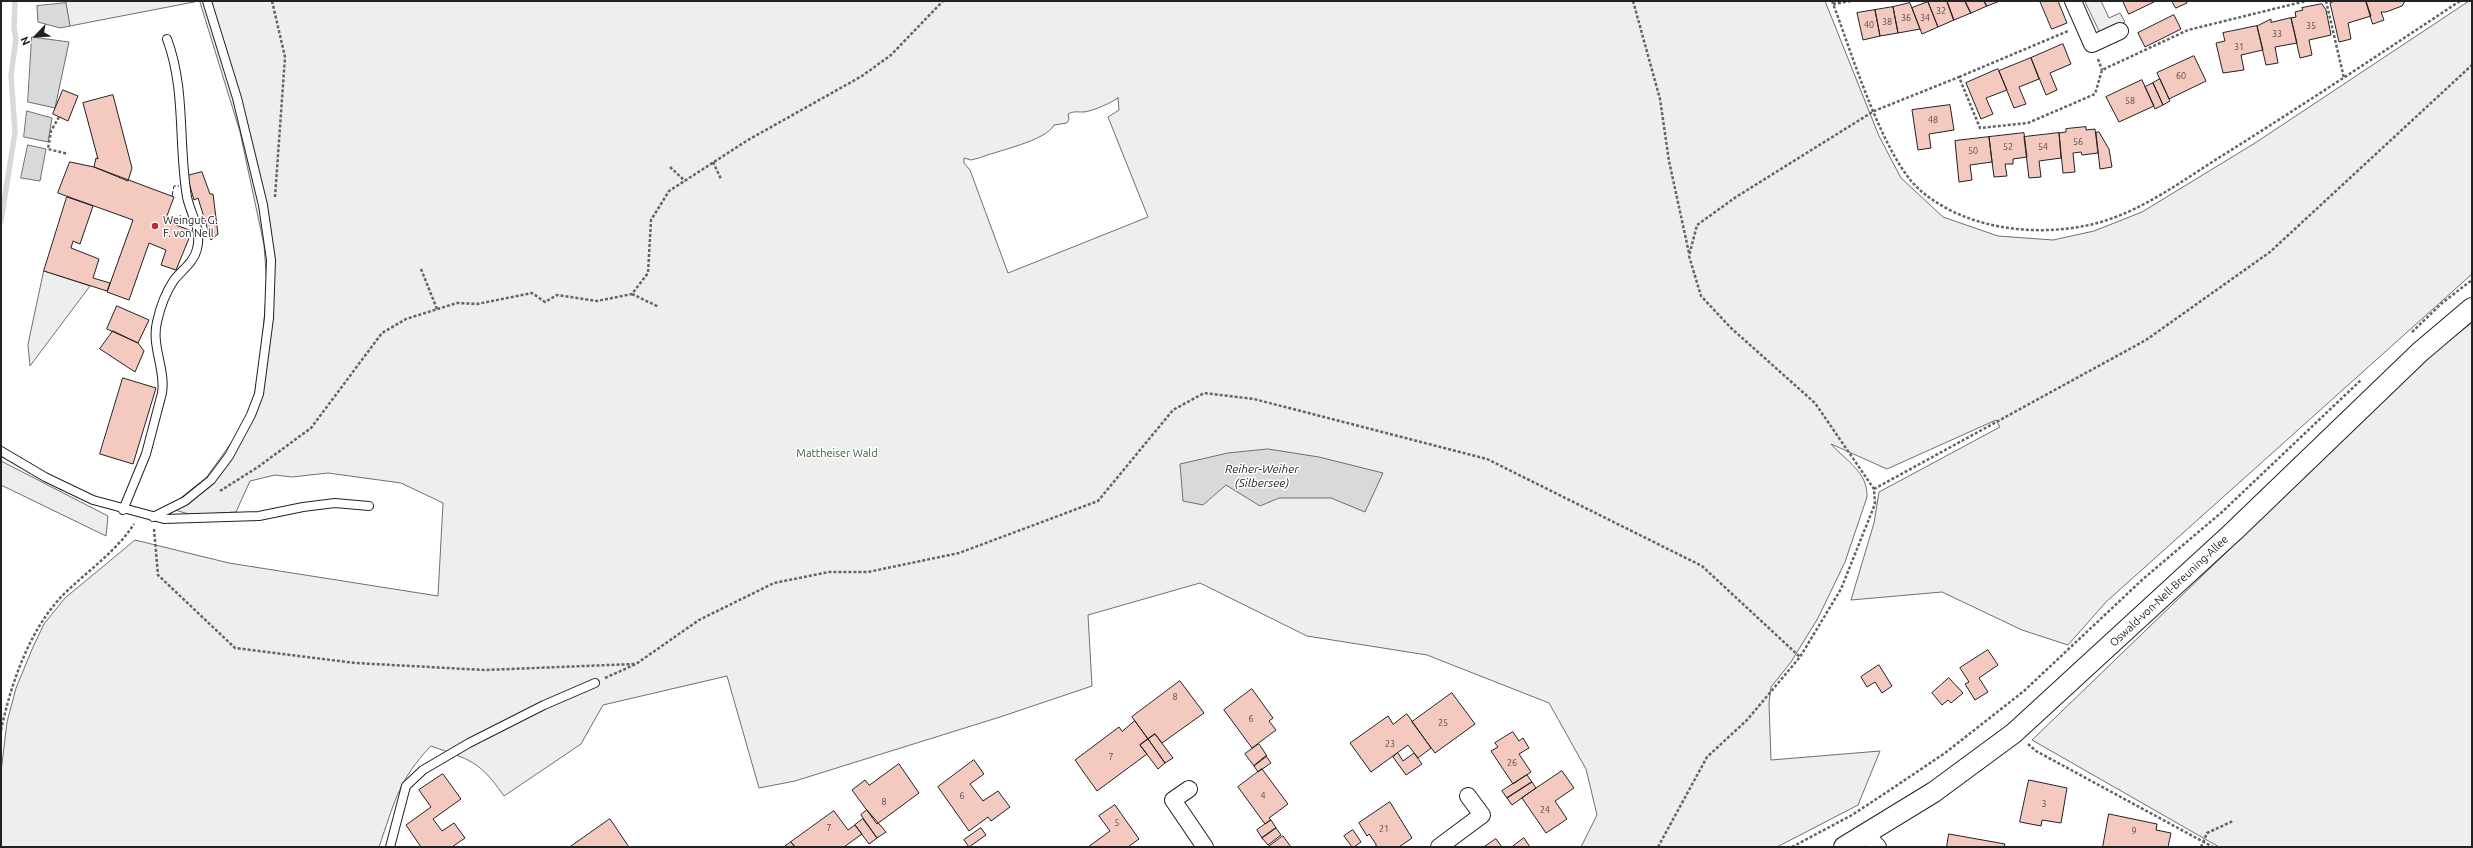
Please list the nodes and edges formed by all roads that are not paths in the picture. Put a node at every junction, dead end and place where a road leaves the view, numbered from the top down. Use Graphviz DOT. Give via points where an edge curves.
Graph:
graph roads {
  1 [pos="207,1"];
  2 [pos="2073,1"];
  3 [pos="2120,31"];
  4 [pos="167,38"];
  5 [pos="2472,308"];
  6 [pos="1,451"];
  7 [pos="368,506"];
  8 [pos="123,510"];
  9 [pos="153,516"];
  10 [pos="595,683"];
  11 [pos="1189,789"];
  12 [pos="1468,796"];
  13 [pos="1873,841"];
  14 [pos="390,847"];
  15 [pos="1205,847"];
  16 [pos="1439,847"];
  17 [pos="1844,847"];
  1 -- 9 [label="lane" via="237,98 263,205 271,260 269,318 259,394 251,415 228,456 211,480 185,501"];
  2 -- 3 [label="street" via="2092,44"];
  4 -- 8 [label="lane" via="178,78 186,190 199,238 195,255 173,281 156,323 156,356 164,385 146,454"];
  5 -- 13 [label="street, Oswald-von-Nell-Breuning-Allee" via="2420,352 2234,531 2014,733"];
  6 -- 8 [label="lane" via="44,477 93,500"];
  7 -- 9 [label="lane" via="335,503 239,518 182,520"];
  8 -- 9 [label="lane"];
  10 -- 14 [label="lane" via="482,736 441,757 423,770 406,786"];
  11 -- 15 [label="street" via="1173,800"];
  12 -- 16 [label="street" via="1482,815"];
  13 -- 17 [label="street, Oswald-von-Nell-Breuning-Allee"];
}
